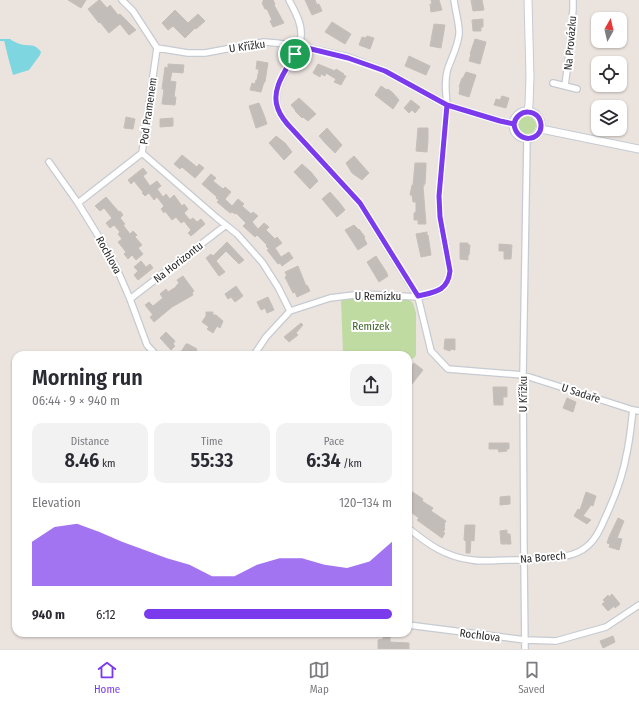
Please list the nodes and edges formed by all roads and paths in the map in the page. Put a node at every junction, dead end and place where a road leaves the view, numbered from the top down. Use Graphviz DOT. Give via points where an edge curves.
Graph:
graph roads {
  1 [pos="122,0"];
  2 [pos="289,0"];
  3 [pos="454,0"];
  4 [pos="528,0"];
  5 [pos="573,0"];
  6 [pos="299,46"];
  7 [pos="157,48"];
  8 [pos="553,83"];
  9 [pos="565,86"];
  10 [pos="577,89"];
  11 [pos="447,105"];
  12 [pos="528,112"];
  13 [pos="514,124"];
  14 [pos="540,129"];
  15 [pos="527,139"];
  16 [pos="639,149"];
  17 [pos="142,153"];
  18 [pos="49,162"];
  19 [pos="78,203"];
  20 [pos="226,225"];
  21 [pos="418,296"];
  22 [pos="130,299"];
  23 [pos="290,311"];
  24 [pos="152,351"];
  25 [pos="257,351"];
  26 [pos="523,374"];
  27 [pos="633,410"];
  28 [pos="639,411"];
  29 [pos="412,531"];
  30 [pos="524,559"];
  31 [pos="639,606"];
  32 [pos="412,626"];
  33 [pos="525,640"];
  34 [pos="525,649"];
  1 -- 7 [label="street" via="133,11"];
  2 -- 6 [label="street" via="299,22"];
  3 -- 11 [label="street, U Remízku" via="459,34 448,69"];
  4 -- 12 [label="street"];
  5 -- 9 [label="street, Na Provázku"];
  6 -- 7 [label="street, U Křížku" via="264,42 205,53"];
  6 -- 11 [label="street, U Křížku" via="348,58 385,71"];
  6 -- 21 [label="street" via="278,84 277,107 282,118 360,203"];
  7 -- 17 [label="street, Pod Pramenem"];
  8 -- 9 [label="street, Na Provázku"];
  9 -- 10 [label="street, Na Provázku"];
  11 -- 13 [label="street, U Křížku"];
  11 -- 21 [label="street, U Remízku" via="439,196 449,279 438,291"];
  12 -- 13 [label="street" via="518,115"];
  12 -- 14 [label="street" via="536,114"];
  13 -- 15 [label="street" via="516,133"];
  14 -- 15 [label="street" via="536,136"];
  14 -- 16 [label="street"];
  15 -- 26 [label="street, U Křížku"];
  17 -- 19 [label="street, Pod Pramenem"];
  17 -- 20 [label="street"];
  18 -- 19 [label="street, Rochlova"];
  19 -- 22 [label="street, Rochlova" via="117,269"];
  20 -- 22 [label="street, Na Horizontu"];
  20 -- 23 [label="street" via="262,262"];
  21 -- 23 [label="street, U Remízku" via="362,294 330,298"];
  21 -- 26 [label="street" via="431,351 448,369"];
  22 -- 24 [label="street, Rochlova" via="147,345"];
  23 -- 25 [label="street, U Remízku"];
  26 -- 27 [label="street, U Sadaře"];
  26 -- 30 [label="street, U Křížku"];
  27 -- 28 [label="street, U Sadaře"];
  27 -- 30 [label="street, Na Borech" via="628,452 622,474 599,532 582,550 566,556"];
  29 -- 30 [label="street, Na Borech" via="449,556 472,560"];
  30 -- 33 [label="street, U Křížku"];
  31 -- 33 [label="street, Rochlova" via="606,627 556,641"];
  32 -- 33 [label="street, Rochlova"];
  33 -- 34 [label="street, U Křížku"];
}
